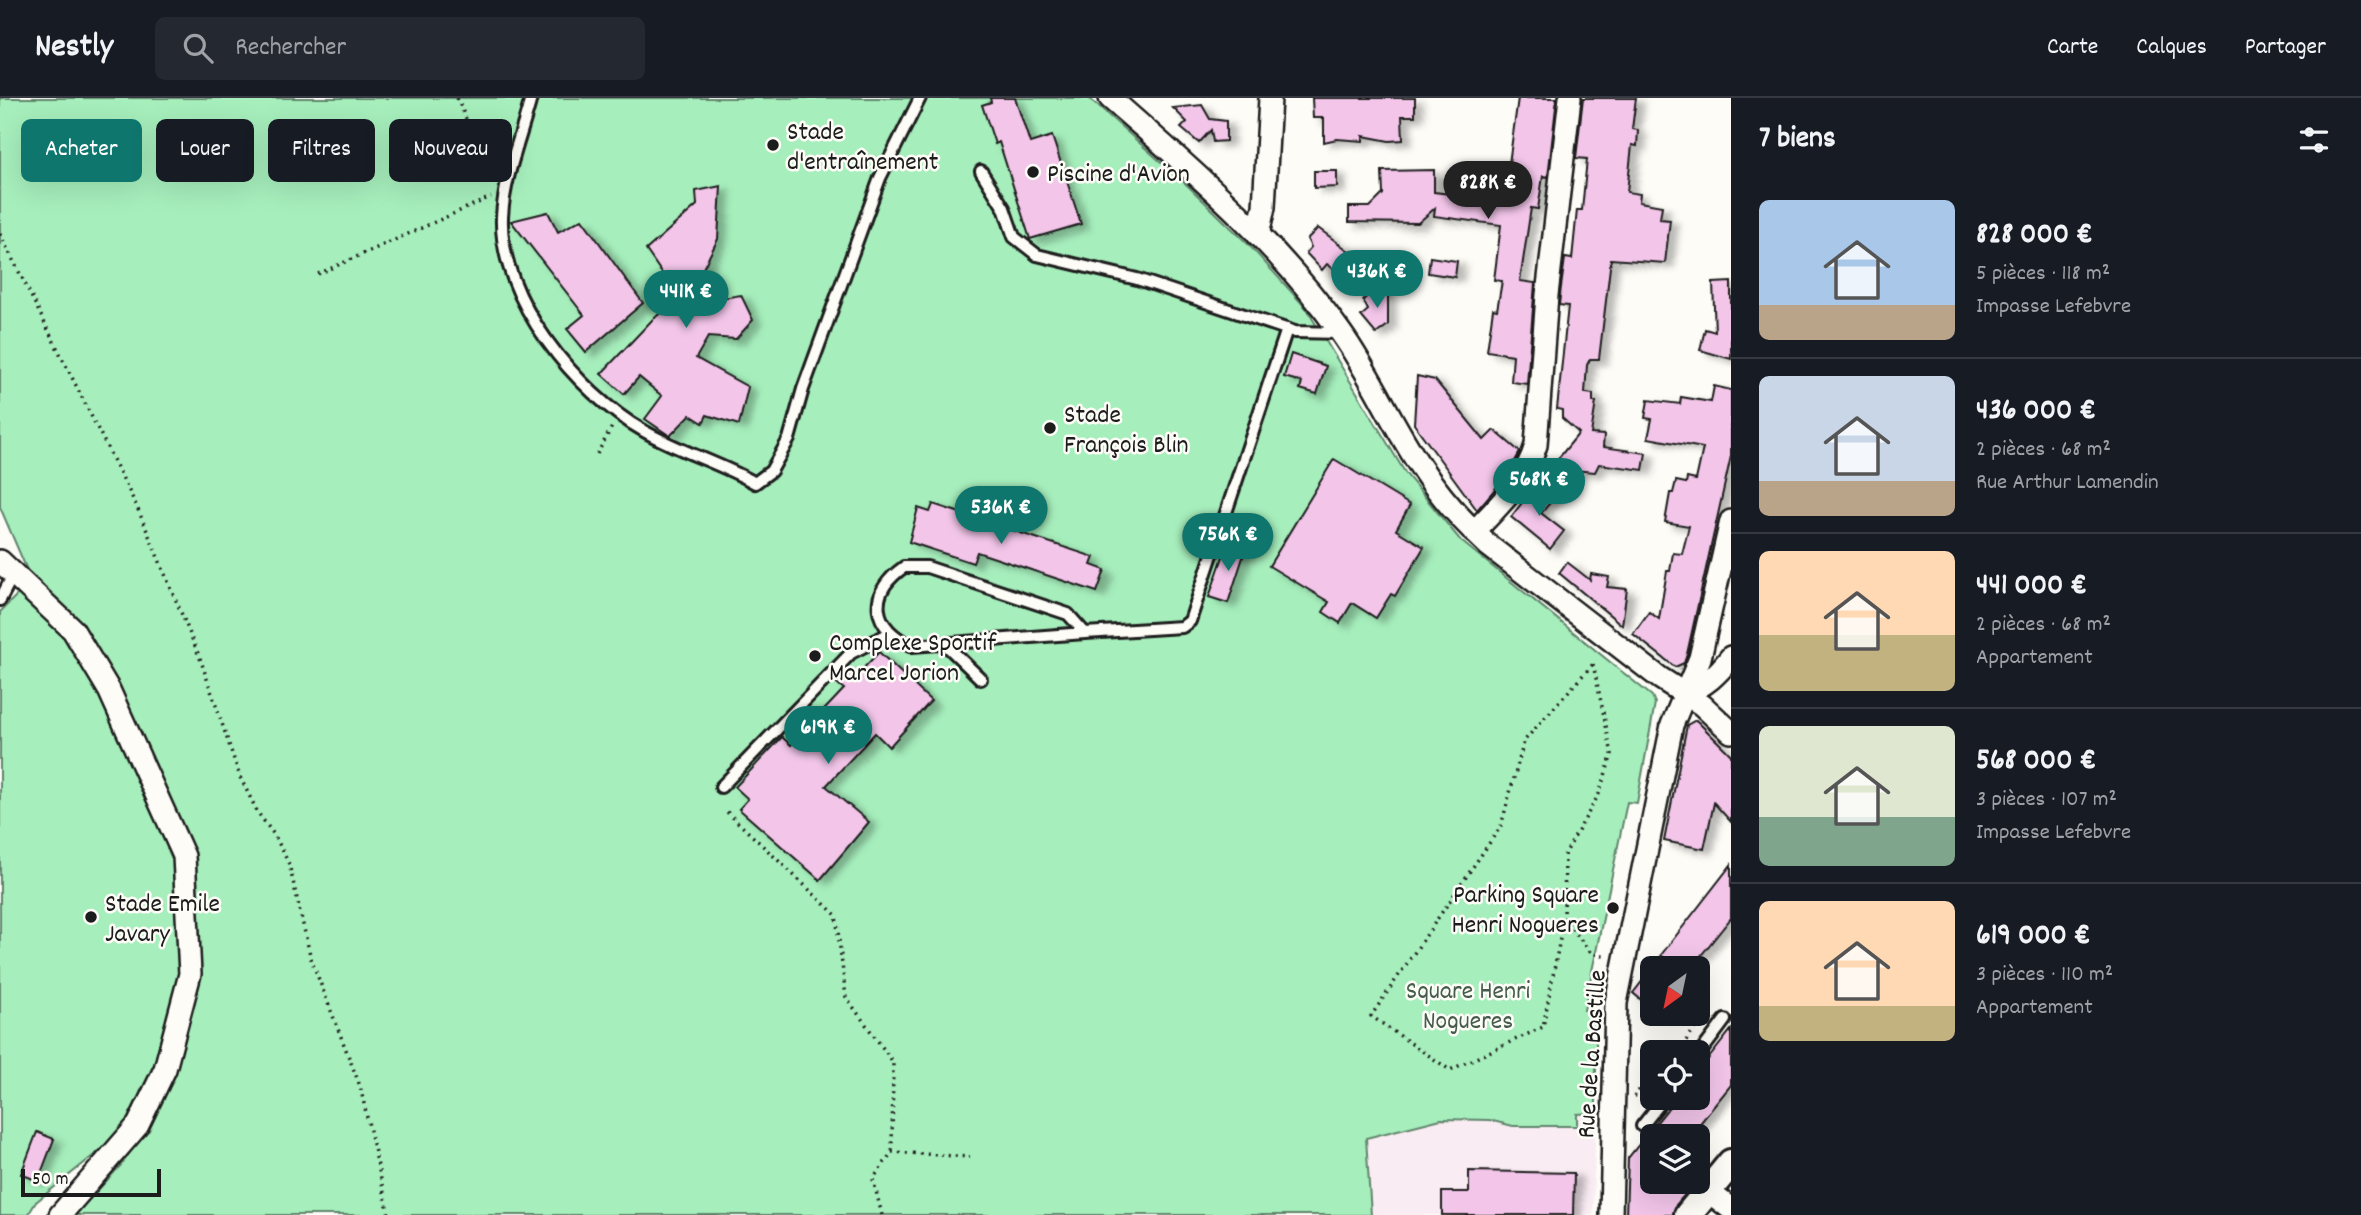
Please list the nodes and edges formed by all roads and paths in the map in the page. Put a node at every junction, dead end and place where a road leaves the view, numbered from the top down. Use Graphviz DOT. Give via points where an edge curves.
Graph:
graph roads {
  1 [pos="457,98"];
  2 [pos="531,98"];
  3 [pos="920,98"];
  4 [pos="1110,98"];
  5 [pos="1270,98"];
  6 [pos="1570,98"];
  7 [pos="981,171"];
  8 [pos="501,194"];
  9 [pos="0,234"];
  10 [pos="1258,235"];
  11 [pos="318,274"];
  12 [pos="1287,329"];
  13 [pos="1342,334"];
  14 [pos="619,414"];
  15 [pos="597,454"];
  16 [pos="1731,521"];
  17 [pos="1474,532"];
  18 [pos="7,567"];
  19 [pos="0,600"];
  20 [pos="890,633"];
  21 [pos="1085,633"];
  22 [pos="946,645"];
  23 [pos="1731,657"];
  24 [pos="981,679"];
  25 [pos="1685,694"];
  26 [pos="1731,732"];
  27 [pos="721,787"];
  28 [pos="727,812"];
  29 [pos="1564,918"];
  30 [pos="1624,961"];
  31 [pos="1725,1020"];
  32 [pos="1710,1040"];
  33 [pos="1655,1110"];
  34 [pos="1644,1124"];
  35 [pos="892,1152"];
  36 [pos="970,1157"];
  37 [pos="1731,1163"];
  38 [pos="1710,1189"];
  39 [pos="1710,1193"];
  40 [pos="1706,1194"];
  41 [pos="1731,1209"];
  42 [pos="60,1215"];
  43 [pos="389,1215"];
  44 [pos="882,1215"];
  45 [pos="1611,1215"];
  46 [pos="1688,1215"];
  1 -- 8 [label="path"];
  2 -- 8 [label="lane"];
  3 -- 14 [label="lane" via="880,178 789,439 771,471 755,483 684,452"];
  4 -- 10 [label="street"];
  5 -- 10 [label="street" via="1264,207"];
  6 -- 17 [label="street" via="1547,295 1536,445 1522,479"];
  7 -- 12 [label="lane" via="1004,208 1014,237 1037,255 1137,279"];
  8 -- 11 [label="path"];
  8 -- 14 [label="lane" via="504,244 526,307 564,362"];
  9 -- 43 [label="path" via="137,507 200,658 240,777 289,864 310,959 360,1086"];
  10 -- 13 [label="street"];
  12 -- 13 [label="lane"];
  12 -- 21 [label="lane" via="1190,621 1182,627"];
  13 -- 17 [label="street" via="1419,465"];
  14 -- 15 [label="path"];
  16 -- 25 [label="street, Rue de la Bastille" via="1700,658"];
  17 -- 25 [label="street"];
  18 -- 19 [label="lane"];
  18 -- 42 [label="street" via="74,629 109,690 184,856 191,974 165,1069 138,1125"];
  20 -- 21 [label="lane" via="880,617 881,594 904,567 927,568 1068,614"];
  20 -- 22 [label="lane" via="912,646"];
  20 -- 27 [label="lane" via="851,653"];
  21 -- 22 [label="lane"];
  22 -- 24 [label="lane"];
  23 -- 25 [label="street" via="1703,687"];
  25 -- 26 [label="street"];
  25 -- 30 [label="street, Rue de la Bastille" via="1672,725"];
  28 -- 35 [label="path" via="836,915 846,997 893,1062"];
  29 -- 29 [label="path" via="1543,1027 1450,1070 1371,1016 1501,826 1524,741 1593,664 1612,754 1599,794 1565,854"];
  29 -- 30 [label="path" via="1591,953"];
  30 -- 45 [label="street, Rue de la Bastille" via="1615,1025"];
  31 -- 32 [label="lane"];
  33 -- 34 [label="lane"];
  35 -- 36 [label="path"];
  35 -- 44 [label="path" via="873,1179"];
  37 -- 38 [label="street"];
  39 -- 41 [label="street"];
  40 -- 46 [label="street"];
}
